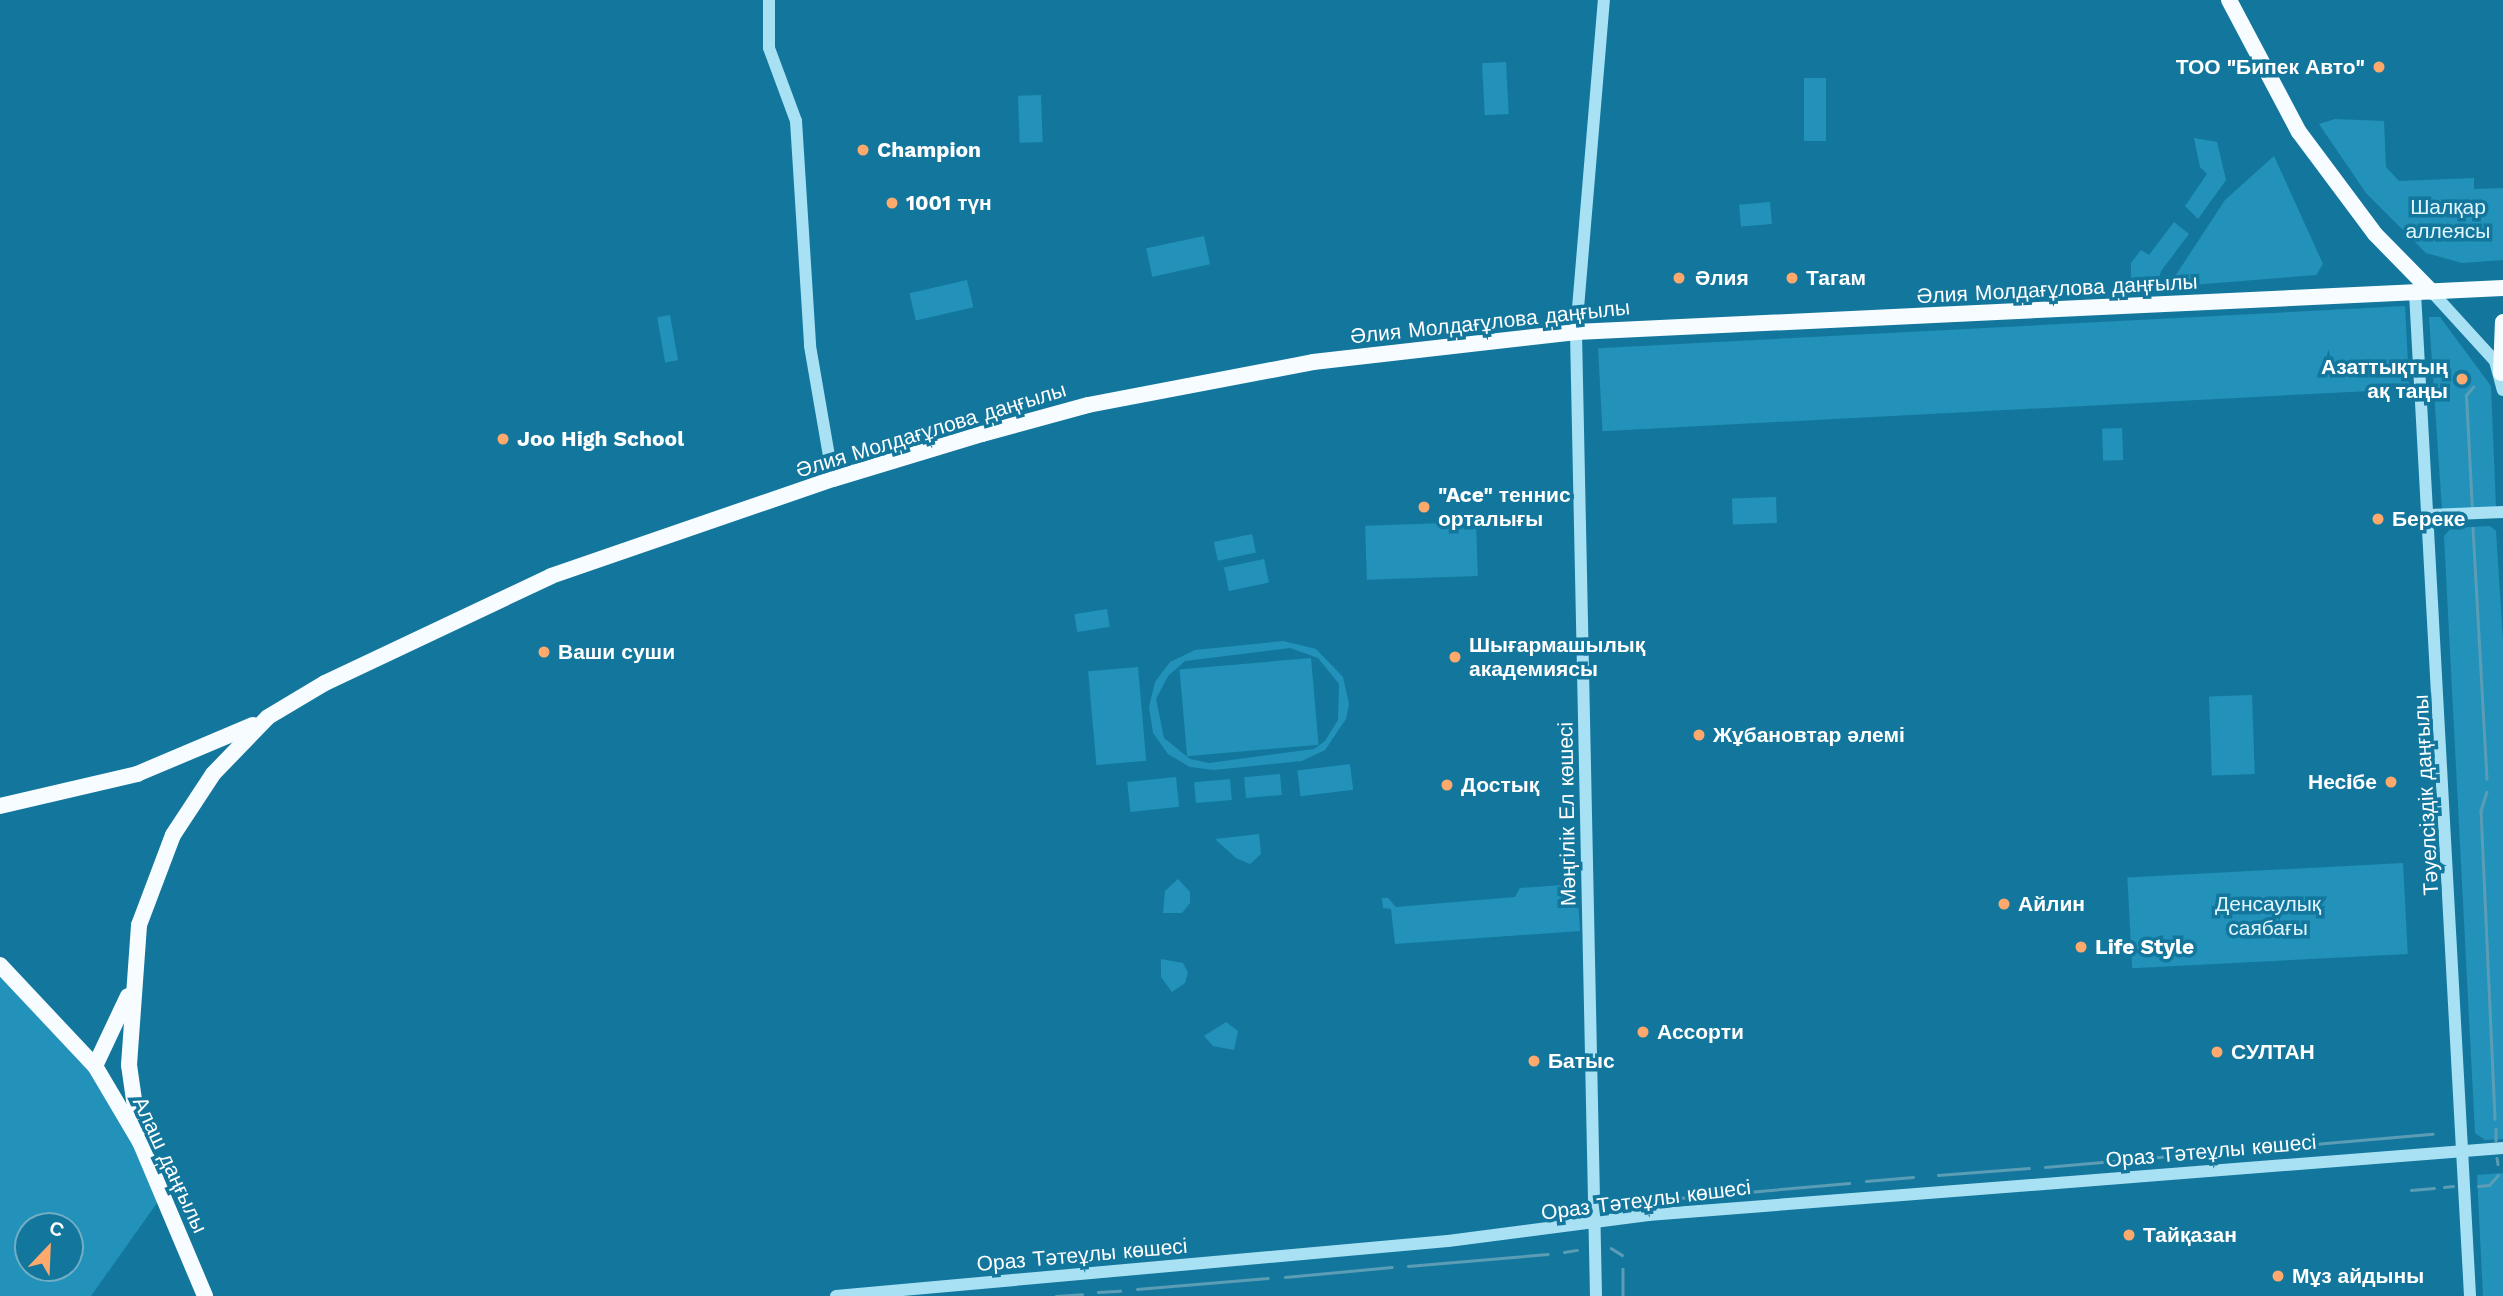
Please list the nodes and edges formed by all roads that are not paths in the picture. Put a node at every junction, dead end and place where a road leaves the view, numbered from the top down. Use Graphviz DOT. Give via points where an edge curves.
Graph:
graph roads {
  1 [pos="769,0"];
  2 [pos="1604,0"];
  3 [pos="2229,0"];
  4 [pos="2387,248"];
  5 [pos="2503,288"];
  6 [pos="2432,292"];
  7 [pos="2415,293"];
  8 [pos="2503,322"];
  9 [pos="1576,332"];
  10 [pos="2501,373"];
  11 [pos="2503,390"];
  12 [pos="833,479"];
  13 [pos="2503,512"];
  14 [pos="2430,515"];
  15 [pos="268,718"];
  16 [pos="0,806"];
  17 [pos="0,965"];
  18 [pos="132,988"];
  19 [pos="95,1066"];
  20 [pos="140,1142"];
  21 [pos="2503,1148"];
  22 [pos="2464,1150"];
  23 [pos="1594,1224"];
  24 [pos="205,1296"];
  25 [pos="836,1296"];
  26 [pos="1596,1296"];
  27 [pos="2470,1296"];
  1 -- 12 [label="street" via="769,48 796,121 810,346"];
  2 -- 9 [label="street, Мәңгілік Ел көшесі"];
  3 -- 4 [label="main road" via="2299,132"];
  4 -- 6 [label="main road"];
  4 -- 7 [label="main road"];
  5 -- 6 [label="main road, Әлия Молдағұлова даңғылы"];
  6 -- 7 [label="main road, Әлия Молдағұлова даңғылы"];
  6 -- 10 [label="street"];
  7 -- 9 [label="main road, Әлия Молдағұлова даңғылы"];
  7 -- 14 [label="street, Тәуелсіздік даңғылы"];
  8 -- 10 [label="main road"];
  9 -- 12 [label="main road, Әлия Молдағұлова даңғылы" via="1313,362 1162,389 1061,412"];
  9 -- 23 [label="street, Мәңгілік Ел көшесі"];
  10 -- 11 [label="street"];
  12 -- 15 [label="main road, Әлия Молдағұлова даңғылы" via="551,576 325,683"];
  13 -- 14 [label="street"];
  14 -- 22 [label="street, Тәуелсіздік даңғылы"];
  15 -- 16 [label="main road" via="137,774"];
  15 -- 18 [label="main road" via="213,774 173,835 145,901"];
  17 -- 19 [label="main road, Алаш даңғылы"];
  18 -- 19 [label="main road"];
  18 -- 20 [label="main road" via="129,1065"];
  19 -- 20 [label="main road, Алаш даңғылы"];
  20 -- 24 [label="main road, Алаш даңғылы"];
  21 -- 22 [label="street, Ораз Тәтеұлы көшесі"];
  22 -- 23 [label="street, Ораз Тәтеұлы көшесі" via="1648,1215"];
  22 -- 27 [label="street, Тәуелсіздік даңғылы"];
  23 -- 25 [label="street, Ораз Тәтеұлы көшесі"];
  23 -- 26 [label="street, Мәңгілік Ел көшесі"];
}
